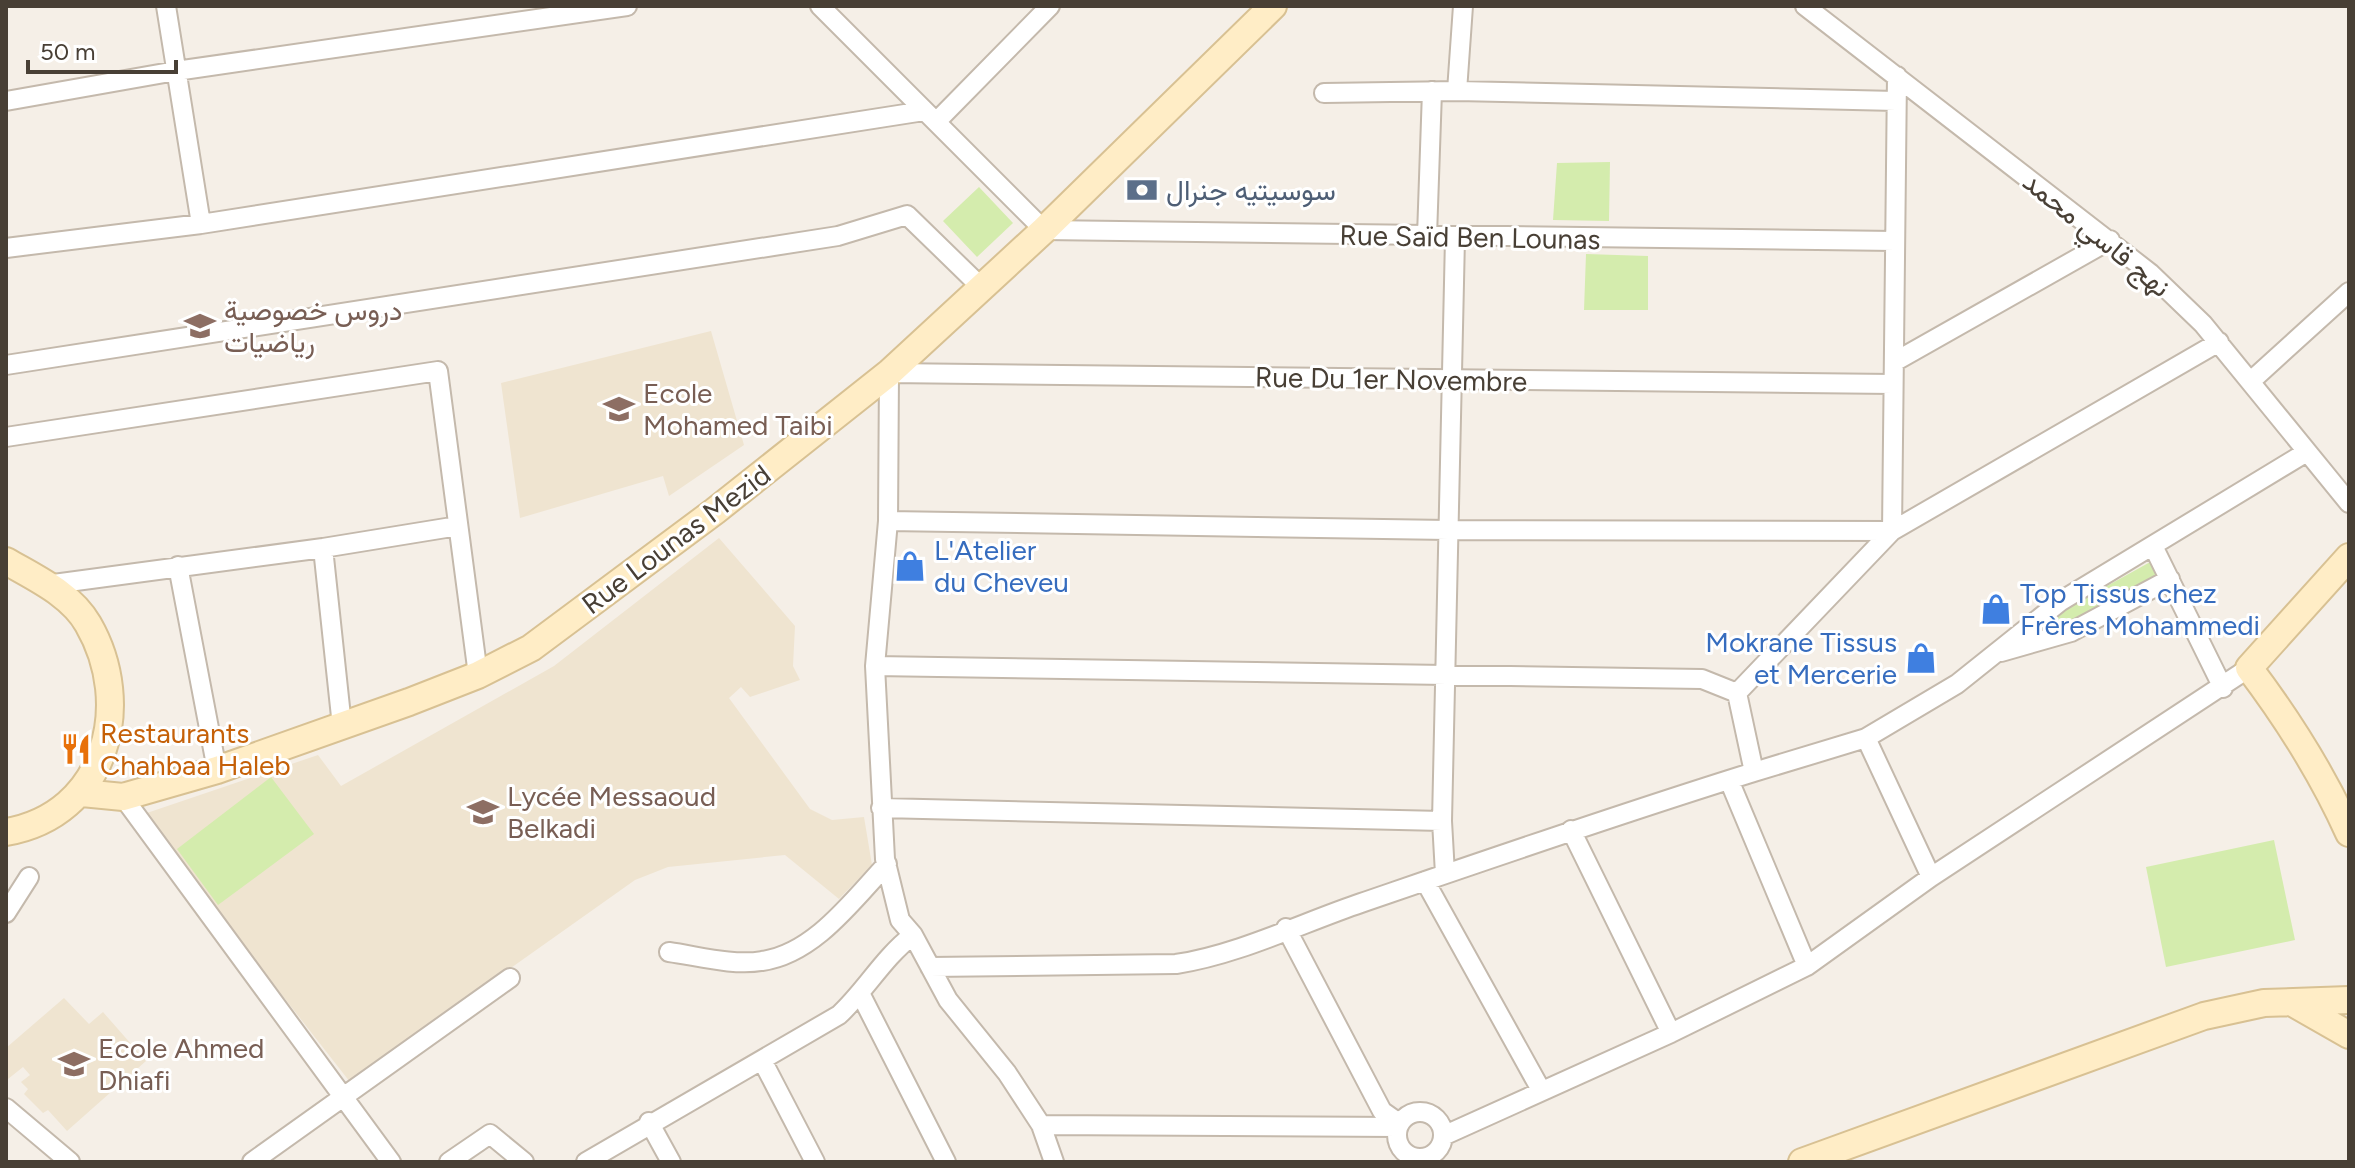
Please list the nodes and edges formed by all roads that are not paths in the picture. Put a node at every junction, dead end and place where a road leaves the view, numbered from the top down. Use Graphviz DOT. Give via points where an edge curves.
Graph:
graph roads {
  1 [pos="166,6"];
  2 [pos="627,6"];
  3 [pos="1050,6"];
  4 [pos="1273,6"];
  5 [pos="1463,6"];
  6 [pos="1805,6"];
  7 [pos="832,10"];
  8 [pos="176,71"];
  9 [pos="1897,76"];
  10 [pos="1432,91"];
  11 [pos="1457,91"];
  12 [pos="1324,93"];
  13 [pos="6,101"];
  14 [pos="1896,101"];
  15 [pos="931,115"];
  16 [pos="201,224"];
  17 [pos="1044,230"];
  18 [pos="1427,236"];
  19 [pos="1455,238"];
  20 [pos="2110,240"];
  21 [pos="1895,241"];
  22 [pos="6,248"];
  23 [pos="980,286"];
  24 [pos="2349,292"];
  25 [pos="2219,342"];
  26 [pos="1896,361"];
  27 [pos="6,365"];
  28 [pos="889,373"];
  29 [pos="1452,380"];
  30 [pos="2251,381"];
  31 [pos="1893,384"];
  32 [pos="6,437"];
  33 [pos="2305,453"];
  34 [pos="2349,503"];
  35 [pos="888,521"];
  36 [pos="458,526"];
  37 [pos="1448,530"];
  38 [pos="1892,531"];
  39 [pos="2153,546"];
  40 [pos="323,548"];
  41 [pos="2349,557"];
  42 [pos="6,561"];
  43 [pos="178,566"];
  44 [pos="2170,579"];
  45 [pos="46,585"];
  46 [pos="1990,654"];
  47 [pos="875,666"];
  48 [pos="2249,668"];
  49 [pos="478,675"];
  50 [pos="1445,676"];
  51 [pos="2223,688"];
  52 [pos="1737,693"];
  53 [pos="342,726"];
  54 [pos="1866,738"];
  55 [pos="217,770"];
  56 [pos="1754,772"];
  57 [pos="1729,780"];
  58 [pos="82,793"];
  59 [pos="123,797"];
  60 [pos="881,808"];
  61 [pos="1442,821"];
  62 [pos="1571,830"];
  63 [pos="6,832"];
  64 [pos="2349,833"];
  65 [pos="887,864"];
  66 [pos="1445,874"];
  67 [pos="29,877"];
  68 [pos="1931,877"];
  69 [pos="1425,881"];
  70 [pos="6,913"];
  71 [pos="1286,928"];
  72 [pos="913,935"];
  73 [pos="669,952"];
  74 [pos="1807,966"];
  75 [pos="930,967"];
  76 [pos="510,978"];
  77 [pos="861,995"];
  78 [pos="2349,1000"];
  79 [pos="2293,1003"];
  80 [pos="1671,1033"];
  81 [pos="2349,1035"];
  82 [pos="763,1062"];
  83 [pos="1541,1090"];
  84 [pos="341,1097"];
  85 [pos="6,1108"];
  86 [pos="649,1122"];
  87 [pos="1041,1125"];
  88 [pos="1399,1125"];
  89 [pos="1443,1136"];
  90 [pos="1409,1160"];
  91 [pos="70,1162"];
  92 [pos="252,1162"];
  93 [pos="391,1162"];
  94 [pos="449,1162"];
  95 [pos="524,1162"];
  96 [pos="586,1162"];
  97 [pos="671,1162"];
  98 [pos="815,1162"];
  99 [pos="946,1162"];
  100 [pos="1054,1162"];
  101 [pos="1802,1162"];
  1 -- 8 [label="street"];
  2 -- 8 [label="street"];
  3 -- 15 [label="street"];
  4 -- 17 [label="street, Rue Lounas Mezid"];
  5 -- 11 [label="street"];
  6 -- 9 [label="street, نهج قاسي محمد"];
  7 -- 15 [label="street"];
  8 -- 13 [label="street"];
  8 -- 16 [label="street"];
  9 -- 14 [label="street"];
  9 -- 20 [label="street, نهج قاسي محمد"];
  10 -- 11 [label="street"];
  10 -- 12 [label="street"];
  10 -- 18 [label="street"];
  11 -- 14 [label="street"];
  14 -- 21 [label="street"];
  15 -- 16 [label="street"];
  15 -- 17 [label="street"];
  16 -- 22 [label="street"];
  17 -- 18 [label="street, Rue Saïd Ben Lounas"];
  17 -- 23 [label="street, Rue Lounas Mezid"];
  18 -- 19 [label="street, Rue Saïd Ben Lounas"];
  19 -- 21 [label="street, Rue Saïd Ben Lounas"];
  19 -- 29 [label="street"];
  20 -- 25 [label="street, نهج قاسي محمد"];
  20 -- 26 [label="street"];
  21 -- 26 [label="street"];
  23 -- 27 [label="street" via="907,215 838,236"];
  23 -- 28 [label="street, Rue Lounas Mezid"];
  24 -- 30 [label="street"];
  25 -- 30 [label="street, نهج قاسي محمد"];
  25 -- 38 [label="street"];
  26 -- 31 [label="street"];
  28 -- 29 [label="street, Rue Du 1er Novembre"];
  28 -- 35 [label="street"];
  28 -- 49 [label="street, Rue Lounas Mezid" via="542,640"];
  29 -- 31 [label="street, Rue Du 1er Novembre"];
  29 -- 37 [label="street"];
  30 -- 33 [label="street, نهج قاسي محمد"];
  31 -- 38 [label="street"];
  32 -- 36 [label="street" via="438,371"];
  33 -- 34 [label="street, نهج قاسي محمد"];
  33 -- 39 [label="street"];
  35 -- 37 [label="street"];
  35 -- 47 [label="street"];
  36 -- 40 [label="street"];
  36 -- 49 [label="street"];
  37 -- 38 [label="street"];
  37 -- 50 [label="street"];
  38 -- 52 [label="street"];
  39 -- 44 [label="street"];
  39 -- 46 [label="street" via="2061,601"];
  40 -- 43 [label="street"];
  40 -- 53 [label="street"];
  41 -- 48 [label="street"];
  42 -- 45 [label="street"];
  43 -- 45 [label="street"];
  43 -- 55 [label="street"];
  44 -- 46 [label="street" via="2071,632"];
  44 -- 51 [label="street"];
  45 -- 58 [label="street" via="88,624 105,668 108,723 103,749"];
  46 -- 54 [label="street" via="1957,684"];
  47 -- 50 [label="street"];
  47 -- 60 [label="street"];
  48 -- 51 [label="street"];
  48 -- 64 [label="street" via="2291,724"];
  49 -- 53 [label="street, Rue Lounas Mezid"];
  50 -- 52 [label="street" via="1702,679"];
  50 -- 61 [label="street"];
  51 -- 68 [label="street"];
  52 -- 56 [label="street"];
  53 -- 55 [label="street, Rue Lounas Mezid"];
  54 -- 56 [label="street"];
  54 -- 68 [label="street"];
  55 -- 59 [label="street, Rue Lounas Mezid"];
  56 -- 57 [label="street"];
  57 -- 62 [label="street"];
  57 -- 74 [label="street"];
  58 -- 59 [label="street, Rue Lounas Mezid"];
  58 -- 63 [label="street" via="43,820"];
  59 -- 84 [label="street"];
  60 -- 61 [label="street"];
  60 -- 65 [label="street"];
  61 -- 66 [label="street"];
  62 -- 66 [label="street"];
  62 -- 80 [label="street"];
  65 -- 72 [label="street" via="900,920"];
  65 -- 73 [label="street" via="807,943 786,955 759,962"];
  66 -- 69 [label="street"];
  67 -- 70 [label="street"];
  68 -- 74 [label="street"];
  69 -- 71 [label="street"];
  69 -- 83 [label="street"];
  71 -- 75 [label="street" via="1206,960 1176,964"];
  71 -- 88 [label="street" via="1382,1111"];
  72 -- 75 [label="street"];
  72 -- 77 [label="street" via="880,964"];
  74 -- 80 [label="street"];
  75 -- 87 [label="street" via="948,1000"];
  76 -- 84 [label="street"];
  77 -- 82 [label="street" via="839,1015"];
  77 -- 99 [label="street"];
  78 -- 79 [label="street"];
  79 -- 81 [label="street"];
  79 -- 101 [label="street" via="2264,1003 2204,1016"];
  80 -- 83 [label="street"];
  82 -- 86 [label="street"];
  82 -- 98 [label="street"];
  83 -- 89 [label="street"];
  84 -- 92 [label="street"];
  84 -- 93 [label="street"];
  85 -- 91 [label="street"];
  86 -- 96 [label="street"];
  86 -- 97 [label="street"];
  87 -- 88 [label="street"];
  87 -- 100 [label="street"];
  88 -- 89 [label="street" via="1413,1112 1431,1114"];
  88 -- 90 [label="street" via="1399,1146"];
  89 -- 90 [label="street" via="1431,1155"];
  94 -- 95 [label="street" via="490,1134"];
}
